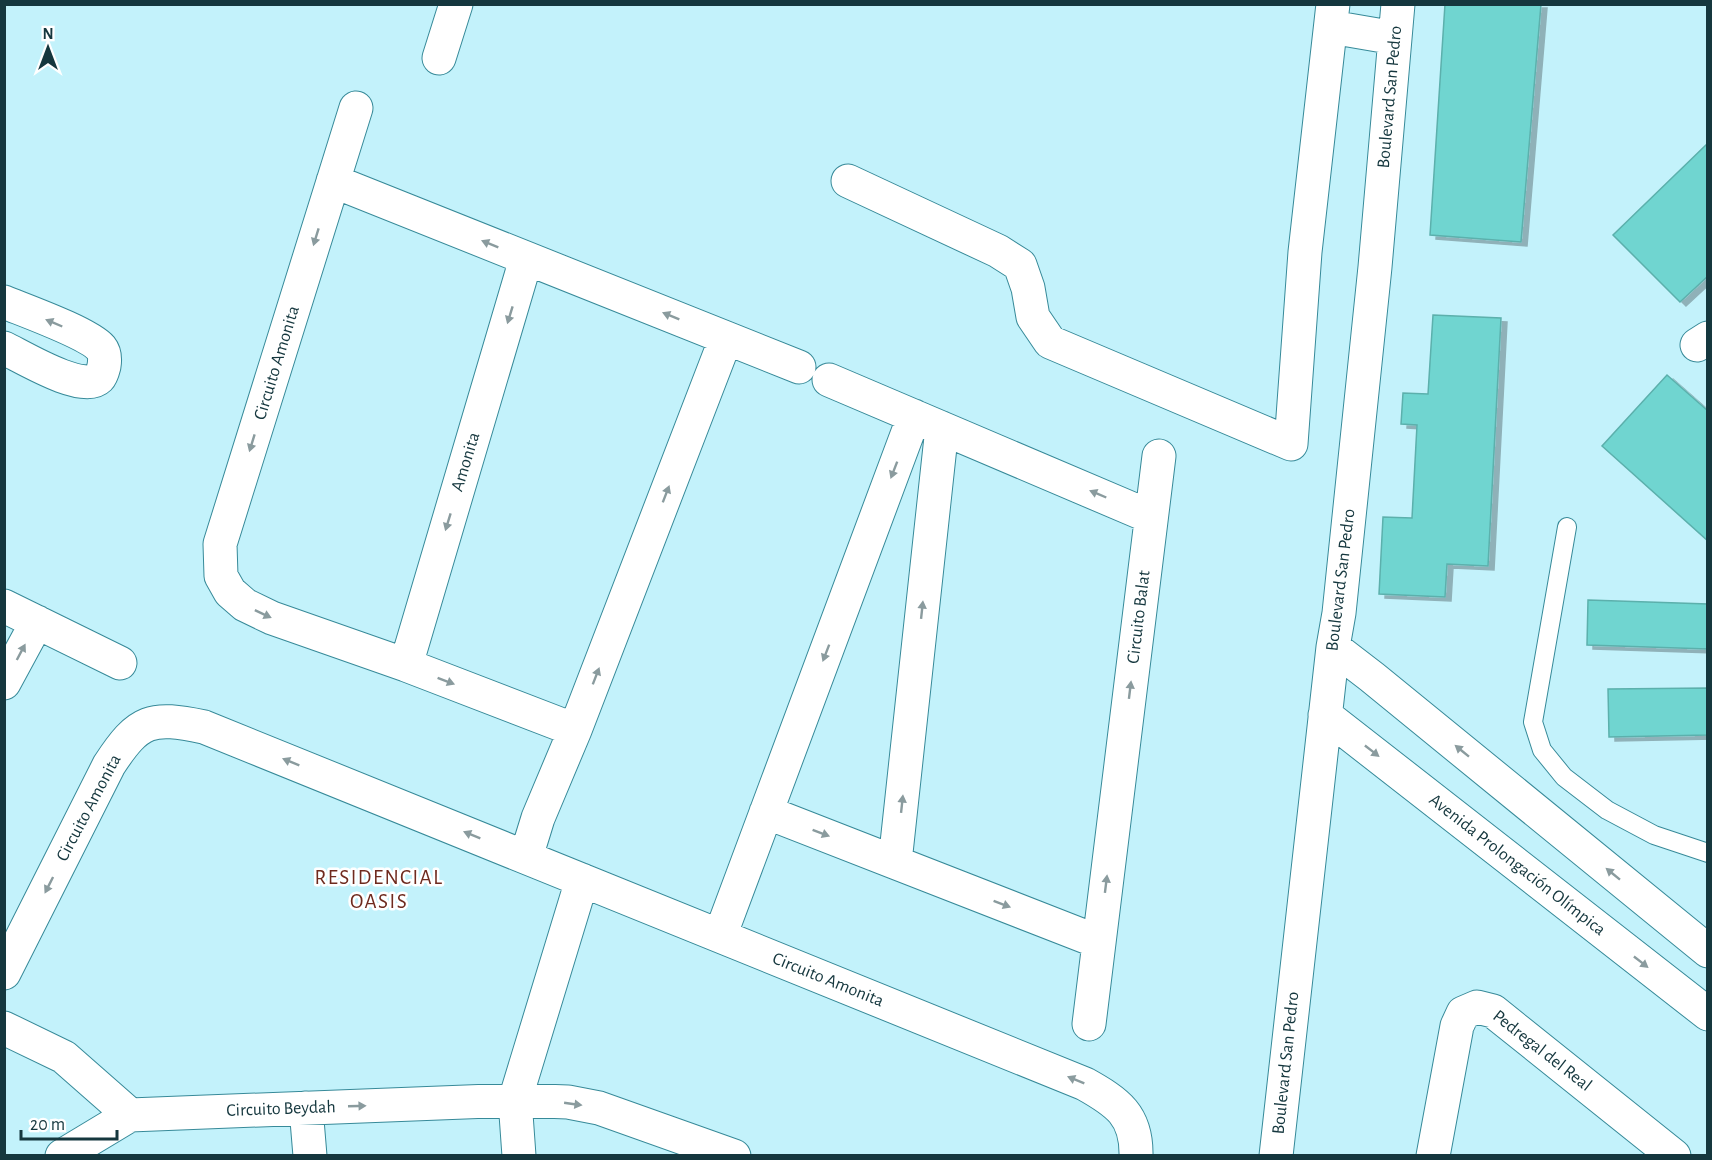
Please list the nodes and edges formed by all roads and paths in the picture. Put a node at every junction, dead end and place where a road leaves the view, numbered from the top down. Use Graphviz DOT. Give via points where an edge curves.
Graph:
graph roads {
  1 [pos="456,4"];
  2 [pos="1398,4"];
  3 [pos="1332,16"];
  4 [pos="1395,38"];
  5 [pos="439,58"];
  6 [pos="356,108"];
  7 [pos="333,181"];
  8 [pos="848,181"];
  9 [pos="526,259"];
  10 [pos="4,302"];
  11 [pos="726,338"];
  12 [pos="4,348"];
  13 [pos="799,367"];
  14 [pos="829,380"];
  15 [pos="928,422"];
  16 [pos="1159,456"];
  17 [pos="1151,517"];
  18 [pos="1567,527"];
  19 [pos="4,606"];
  20 [pos="36,622"];
  21 [pos="1333,647"];
  22 [pos="120,663"];
  23 [pos="406,665"];
  24 [pos="4,683"];
  25 [pos="1325,716"];
  26 [pos="575,730"];
  27 [pos="766,812"];
  28 [pos="1707,853"];
  29 [pos="526,857"];
  30 [pos="896,862"];
  31 [pos="582,880"];
  32 [pos="1639,896"];
  33 [pos="720,936"];
  34 [pos="1607,936"];
  35 [pos="1099,942"];
  36 [pos="1707,951"];
  37 [pos="4,973"];
  38 [pos="1707,1014"];
  39 [pos="1089,1024"];
  40 [pos="4,1028"];
  41 [pos="515,1100"];
  42 [pos="306,1108"];
  43 [pos="130,1115"];
  44 [pos="62,1155"];
  45 [pos="310,1155"];
  46 [pos="519,1155"];
  47 [pos="734,1155"];
  48 [pos="1136,1155"];
  49 [pos="1276,1155"];
  50 [pos="1433,1155"];
  51 [pos="1674,1155"];
  1 -- 5 [label="street"];
  2 -- 4 [label="street, Boulevard San Pedro"];
  3 -- 4 [label="street"];
  3 -- 8 [label="street" via="1305,252 1291,444 1050,342 1033,317 1020,265"];
  4 -- 21 [label="street, Boulevard San Pedro" via="1375,267"];
  6 -- 7 [label="street, Circuito Amonita"];
  9 -- 7 [label="street, one-way"];
  7 -- 23 [label="street, Circuito Amonita, one-way" via="220,544 221,576 244,605"];
  11 -- 9 [label="street, one-way"];
  9 -- 23 [label="street, Amonita, one-way"];
  12 -- 10 [label="street, one-way" via="76,381 92,382 103,371 102,349"];
  11 -- 13 [label="street"];
  26 -- 11 [label="street, one-way"];
  14 -- 15 [label="street"];
  17 -- 15 [label="street, one-way"];
  15 -- 27 [label="street, one-way"];
  30 -- 15 [label="street, one-way"];
  16 -- 17 [label="street, Circuito Balat"];
  35 -- 17 [label="street, Circuito Balat, one-way"];
  18 -- 28 [label="lane" via="1533,722 1542,750 1564,777 1607,810 1645,830"];
  19 -- 20 [label="street"];
  20 -- 22 [label="street"];
  24 -- 20 [label="street, one-way"];
  21 -- 25 [label="street, Boulevard San Pedro"];
  32 -- 21 [label="street, one-way"];
  23 -- 26 [label="street, Circuito Amonita, one-way"];
  25 -- 34 [label="street, Avenida Prolongación Olímpica, one-way"];
  25 -- 49 [label="street, Boulevard San Pedro"];
  26 -- 29 [label="street"];
  27 -- 30 [label="street, one-way"];
  27 -- 33 [label="street"];
  29 -- 31 [label="street, Circuito Amonita"];
  29 -- 37 [label="street, Circuito Amonita, one-way" via="204,727 161,721 139,728 109,765"];
  30 -- 35 [label="street, one-way"];
  31 -- 33 [label="street, Circuito Amonita"];
  31 -- 41 [label="street"];
  32 -- 34 [label="street"];
  32 -- 36 [label="street"];
  48 -- 33 [label="street, Circuito Amonita, one-way" via="1133,1126 1124,1112 1109,1097 1085,1084"];
  34 -- 38 [label="street, Avenida Prolongación Olímpica, one-way"];
  35 -- 39 [label="street, Circuito Balat"];
  40 -- 43 [label="street" via="64,1057"];
  42 -- 41 [label="street, Circuito Beydah, one-way"];
  41 -- 46 [label="street"];
  41 -- 47 [label="street, Circuito Beydah, one-way" via="568,1102 599,1108"];
  42 -- 43 [label="street, Circuito Beydah"];
  42 -- 45 [label="street"];
  43 -- 44 [label="street"];
  50 -- 51 [label="street, Pedregal del Real" via="1457,1026 1463,1013 1477,1007 1492,1011"];
}
